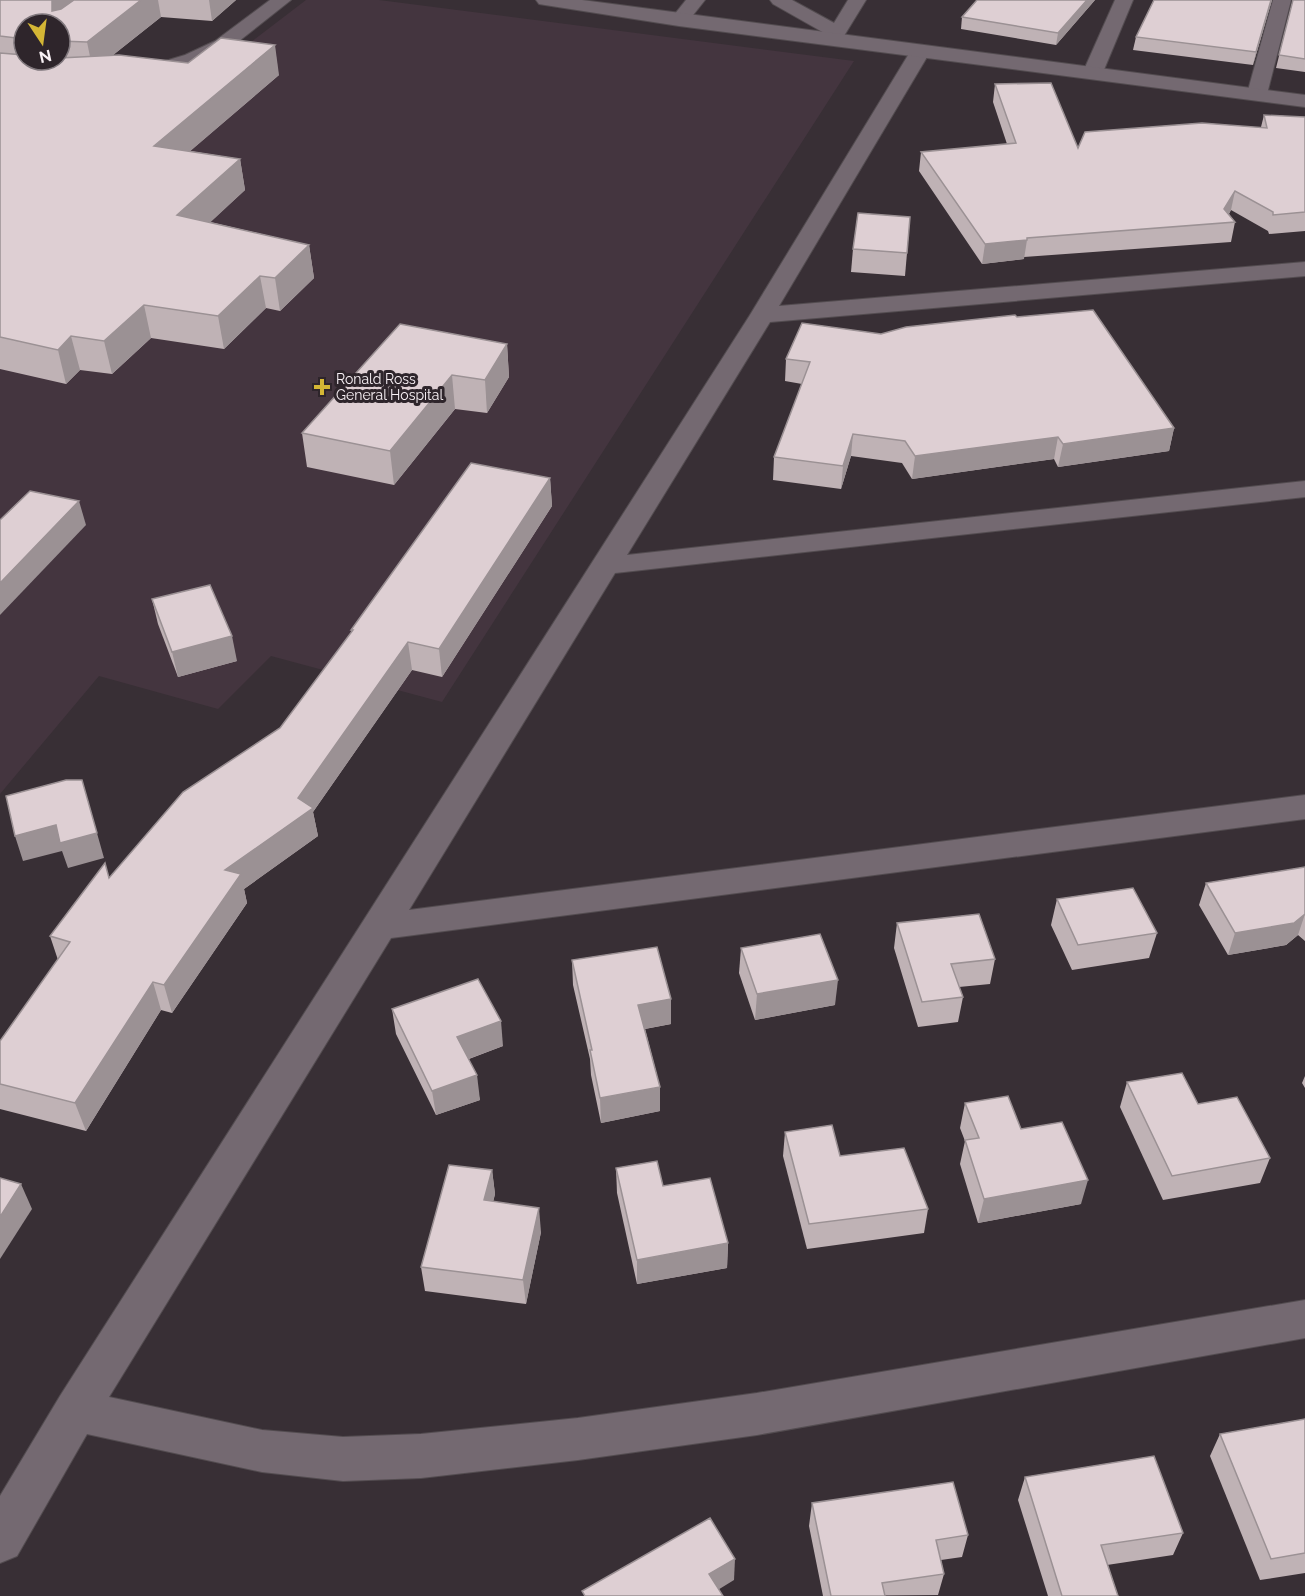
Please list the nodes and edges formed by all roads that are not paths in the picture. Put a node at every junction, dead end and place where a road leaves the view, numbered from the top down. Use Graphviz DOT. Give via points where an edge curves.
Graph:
graph roads {
  1 [pos="282,0"];
  2 [pos="545,0"];
  3 [pos="696,0"];
  4 [pos="779,0"];
  5 [pos="857,0"];
  6 [pos="1124,0"];
  7 [pos="1282,0"];
  8 [pos="679,20"];
  9 [pos="834,36"];
  10 [pos="920,52"];
  11 [pos="1093,72"];
  12 [pos="120,80"];
  13 [pos="1257,94"];
  14 [pos="1305,101"];
  15 [pos="1305,269"];
  16 [pos="762,315"];
  17 [pos="1305,489"];
  18 [pos="603,566"];
  19 [pos="1305,807"];
  20 [pos="377,927"];
  21 [pos="1305,1319"];
  22 [pos="76,1411"];
  23 [pos="0,1540"];
  1 -- 12 [label="street" via="222,45 192,59"];
  2 -- 8 [label="street"];
  3 -- 8 [label="street"];
  4 -- 9 [label="street"];
  5 -- 9 [label="street"];
  6 -- 11 [label="street"];
  7 -- 13 [label="street"];
  8 -- 9 [label="street"];
  9 -- 10 [label="street"];
  10 -- 11 [label="street"];
  10 -- 16 [label="street"];
  11 -- 13 [label="street"];
  13 -- 14 [label="street"];
  15 -- 16 [label="street"];
  16 -- 18 [label="street"];
  17 -- 18 [label="street"];
  18 -- 20 [label="street"];
  19 -- 20 [label="street"];
  20 -- 22 [label="street"];
  21 -- 22 [label="street" via="756,1414 422,1456 342,1459 262,1451"];
  22 -- 23 [label="street"];
}
